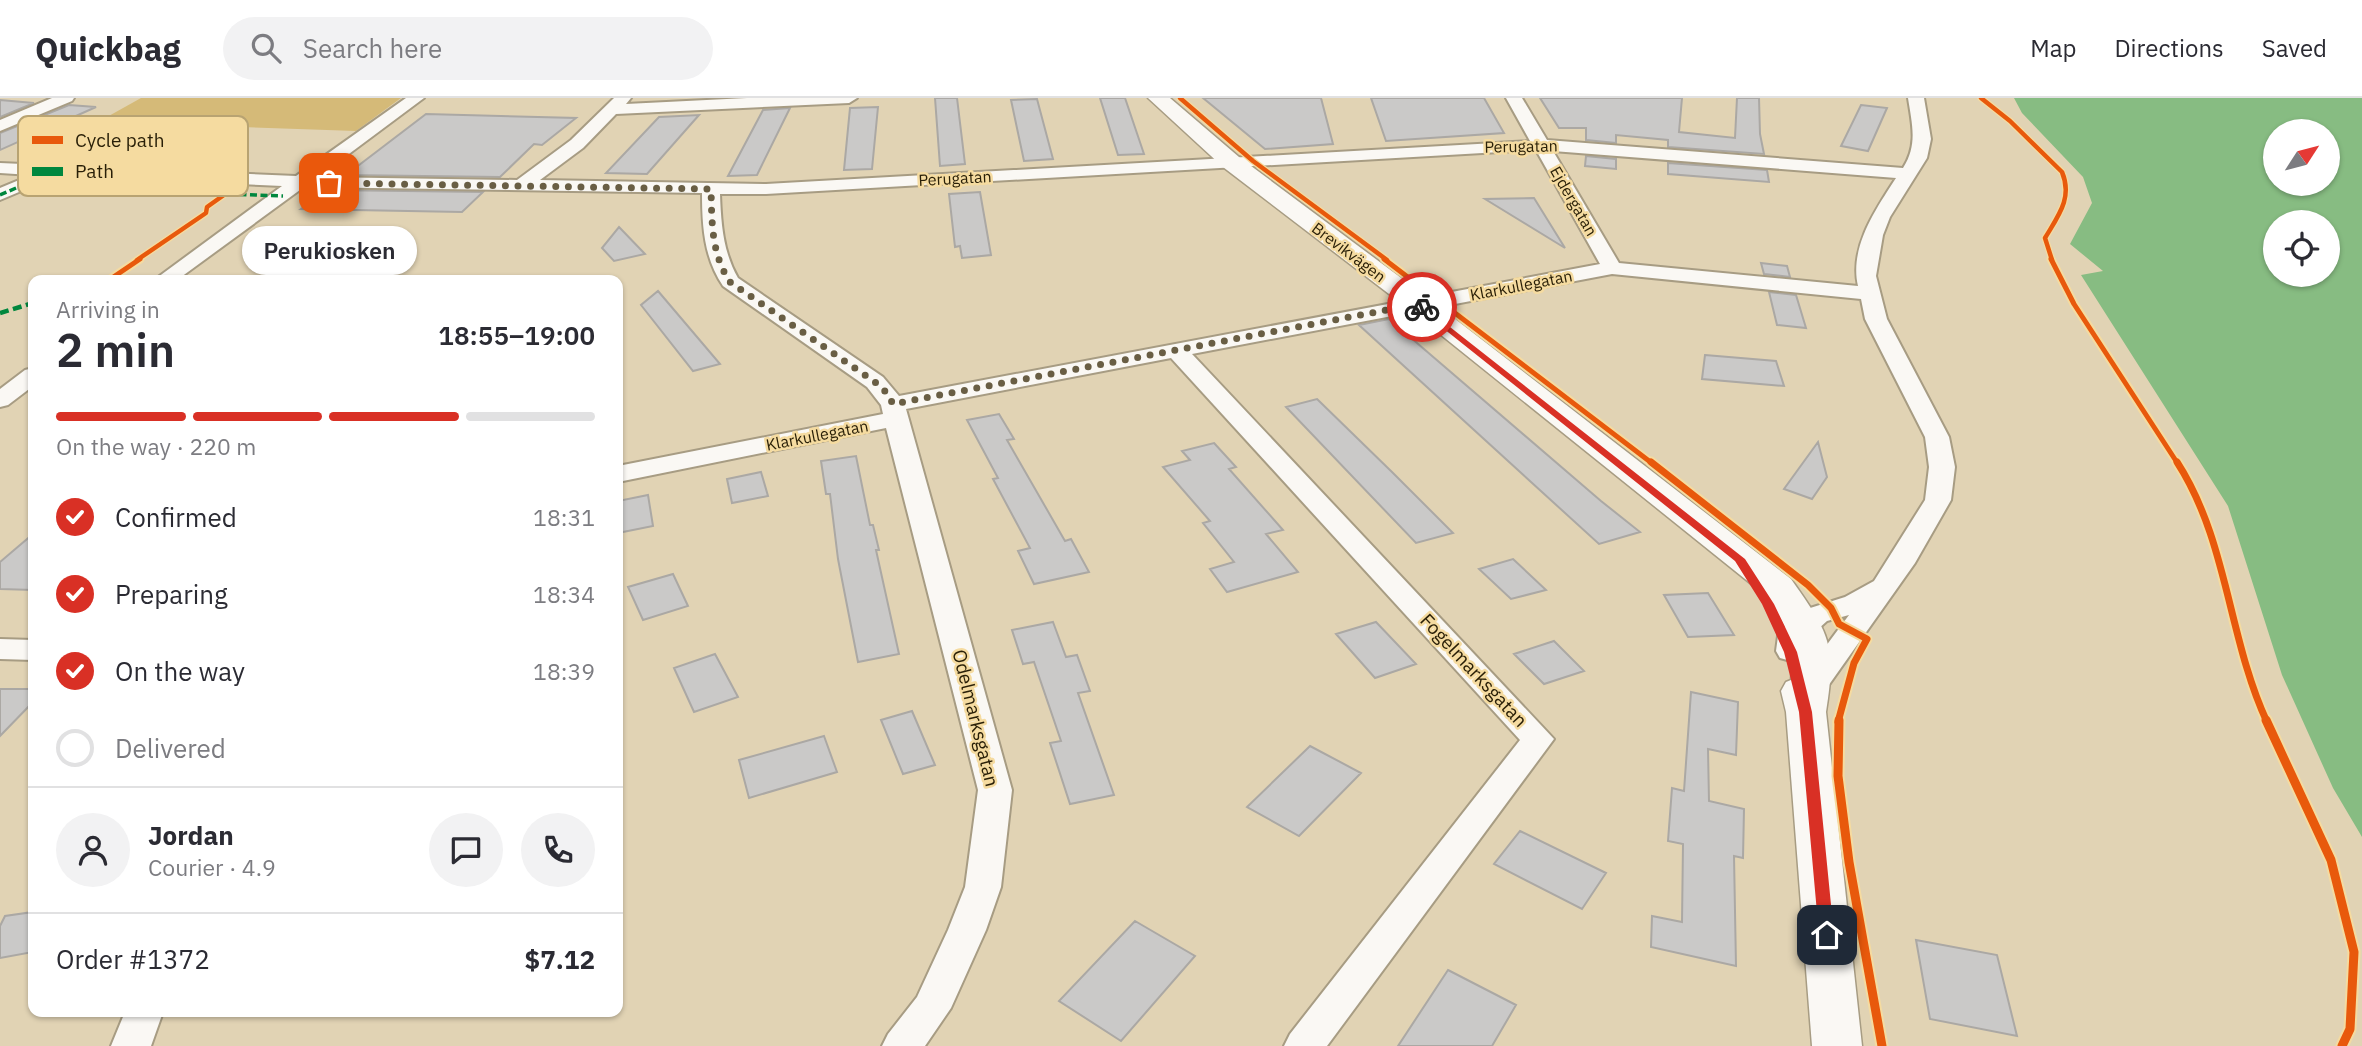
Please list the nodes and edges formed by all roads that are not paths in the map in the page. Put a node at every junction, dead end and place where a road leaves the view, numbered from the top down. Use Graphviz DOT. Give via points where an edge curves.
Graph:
graph roads {
  1 [pos="66,98"];
  2 [pos="416,98"];
  3 [pos="849,98"];
  4 [pos="1158,98"];
  5 [pos="1514,98"];
  6 [pos="1916,98"];
  7 [pos="619,103"];
  8 [pos="24,116"];
  9 [pos="18,118"];
  10 [pos="0,126"];
  11 [pos="1542,145"];
  12 [pos="1231,162"];
  13 [pos="0,168"];
  14 [pos="18,169"];
  15 [pos="1908,174"];
  16 [pos="248,180"];
  17 [pos="302,182"];
  18 [pos="18,187"];
  19 [pos="519,187"];
  20 [pos="711,189"];
  21 [pos="0,195"];
  22 [pos="1612,268"];
  23 [pos="171,275"];
  24 [pos="1868,293"];
  25 [pos="1419,304"];
  26 [pos="1175,349"];
  27 [pos="28,380"];
  28 [pos="0,400"];
  29 [pos="895,412"];
  30 [pos="623,473"];
  31 [pos="1880,588"];
  32 [pos="1798,638"];
  33 [pos="0,649"];
  34 [pos="28,650"];
  35 [pos="1808,701"];
  36 [pos="142,1017"];
  37 [pos="131,1046"];
  38 [pos="902,1046"];
  39 [pos="1304,1046"];
  40 [pos="1837,1046"];
  1 -- 8 [label="street"];
  2 -- 17 [label="street"];
  3 -- 7 [label="street"];
  4 -- 12 [label="street, Brevikvägen"];
  5 -- 11 [label="street, Ejdergatan"];
  6 -- 15 [label="street" via="1923,139"];
  7 -- 19 [label="street" via="577,144"];
  9 -- 10 [label="street"];
  11 -- 12 [label="street, Perugatan"];
  11 -- 15 [label="street, Perugatan"];
  11 -- 22 [label="street, Ejdergatan"];
  12 -- 20 [label="street, Perugatan"];
  12 -- 25 [label="street, Brevikvägen"];
  13 -- 14 [label="street, Perugatan"];
  15 -- 24 [label="street" via="1873,235"];
  16 -- 17 [label="street, Perugatan"];
  17 -- 19 [label="street, Perugatan"];
  17 -- 23 [label="street"];
  18 -- 21 [label="street"];
  19 -- 20 [label="street, Perugatan"];
  20 -- 29 [label="street, Odelmarksgatan" via="714,247 730,282 875,382 887,393"];
  22 -- 24 [label="street, Klarkullegatan"];
  22 -- 25 [label="street, Klarkullegatan"];
  24 -- 31 [label="street" via="1876,319 1937,437 1942,467 1938,500 1901,563"];
  25 -- 26 [label="street, Klarkullegatan"];
  25 -- 32 [label="street, Brevikvägen" via="1740,559 1768,604"];
  26 -- 29 [label="street, Klarkullegatan"];
  26 -- 39 [label="street, Fogelmarksgatan" via="1538,739"];
  27 -- 28 [label="street"];
  29 -- 30 [label="street, Klarkullegatan"];
  29 -- 38 [label="street, Odelmarksgatan" via="995,790 983,887 931,1008"];
  31 -- 32 [label="street" via="1855,603 1816,615"];
  31 -- 35 [label="street"];
  32 -- 35 [label="street, Brevikvägen"];
  33 -- 34 [label="street"];
  35 -- 40 [label="street, Brevikvägen"];
  36 -- 37 [label="street"];
}
